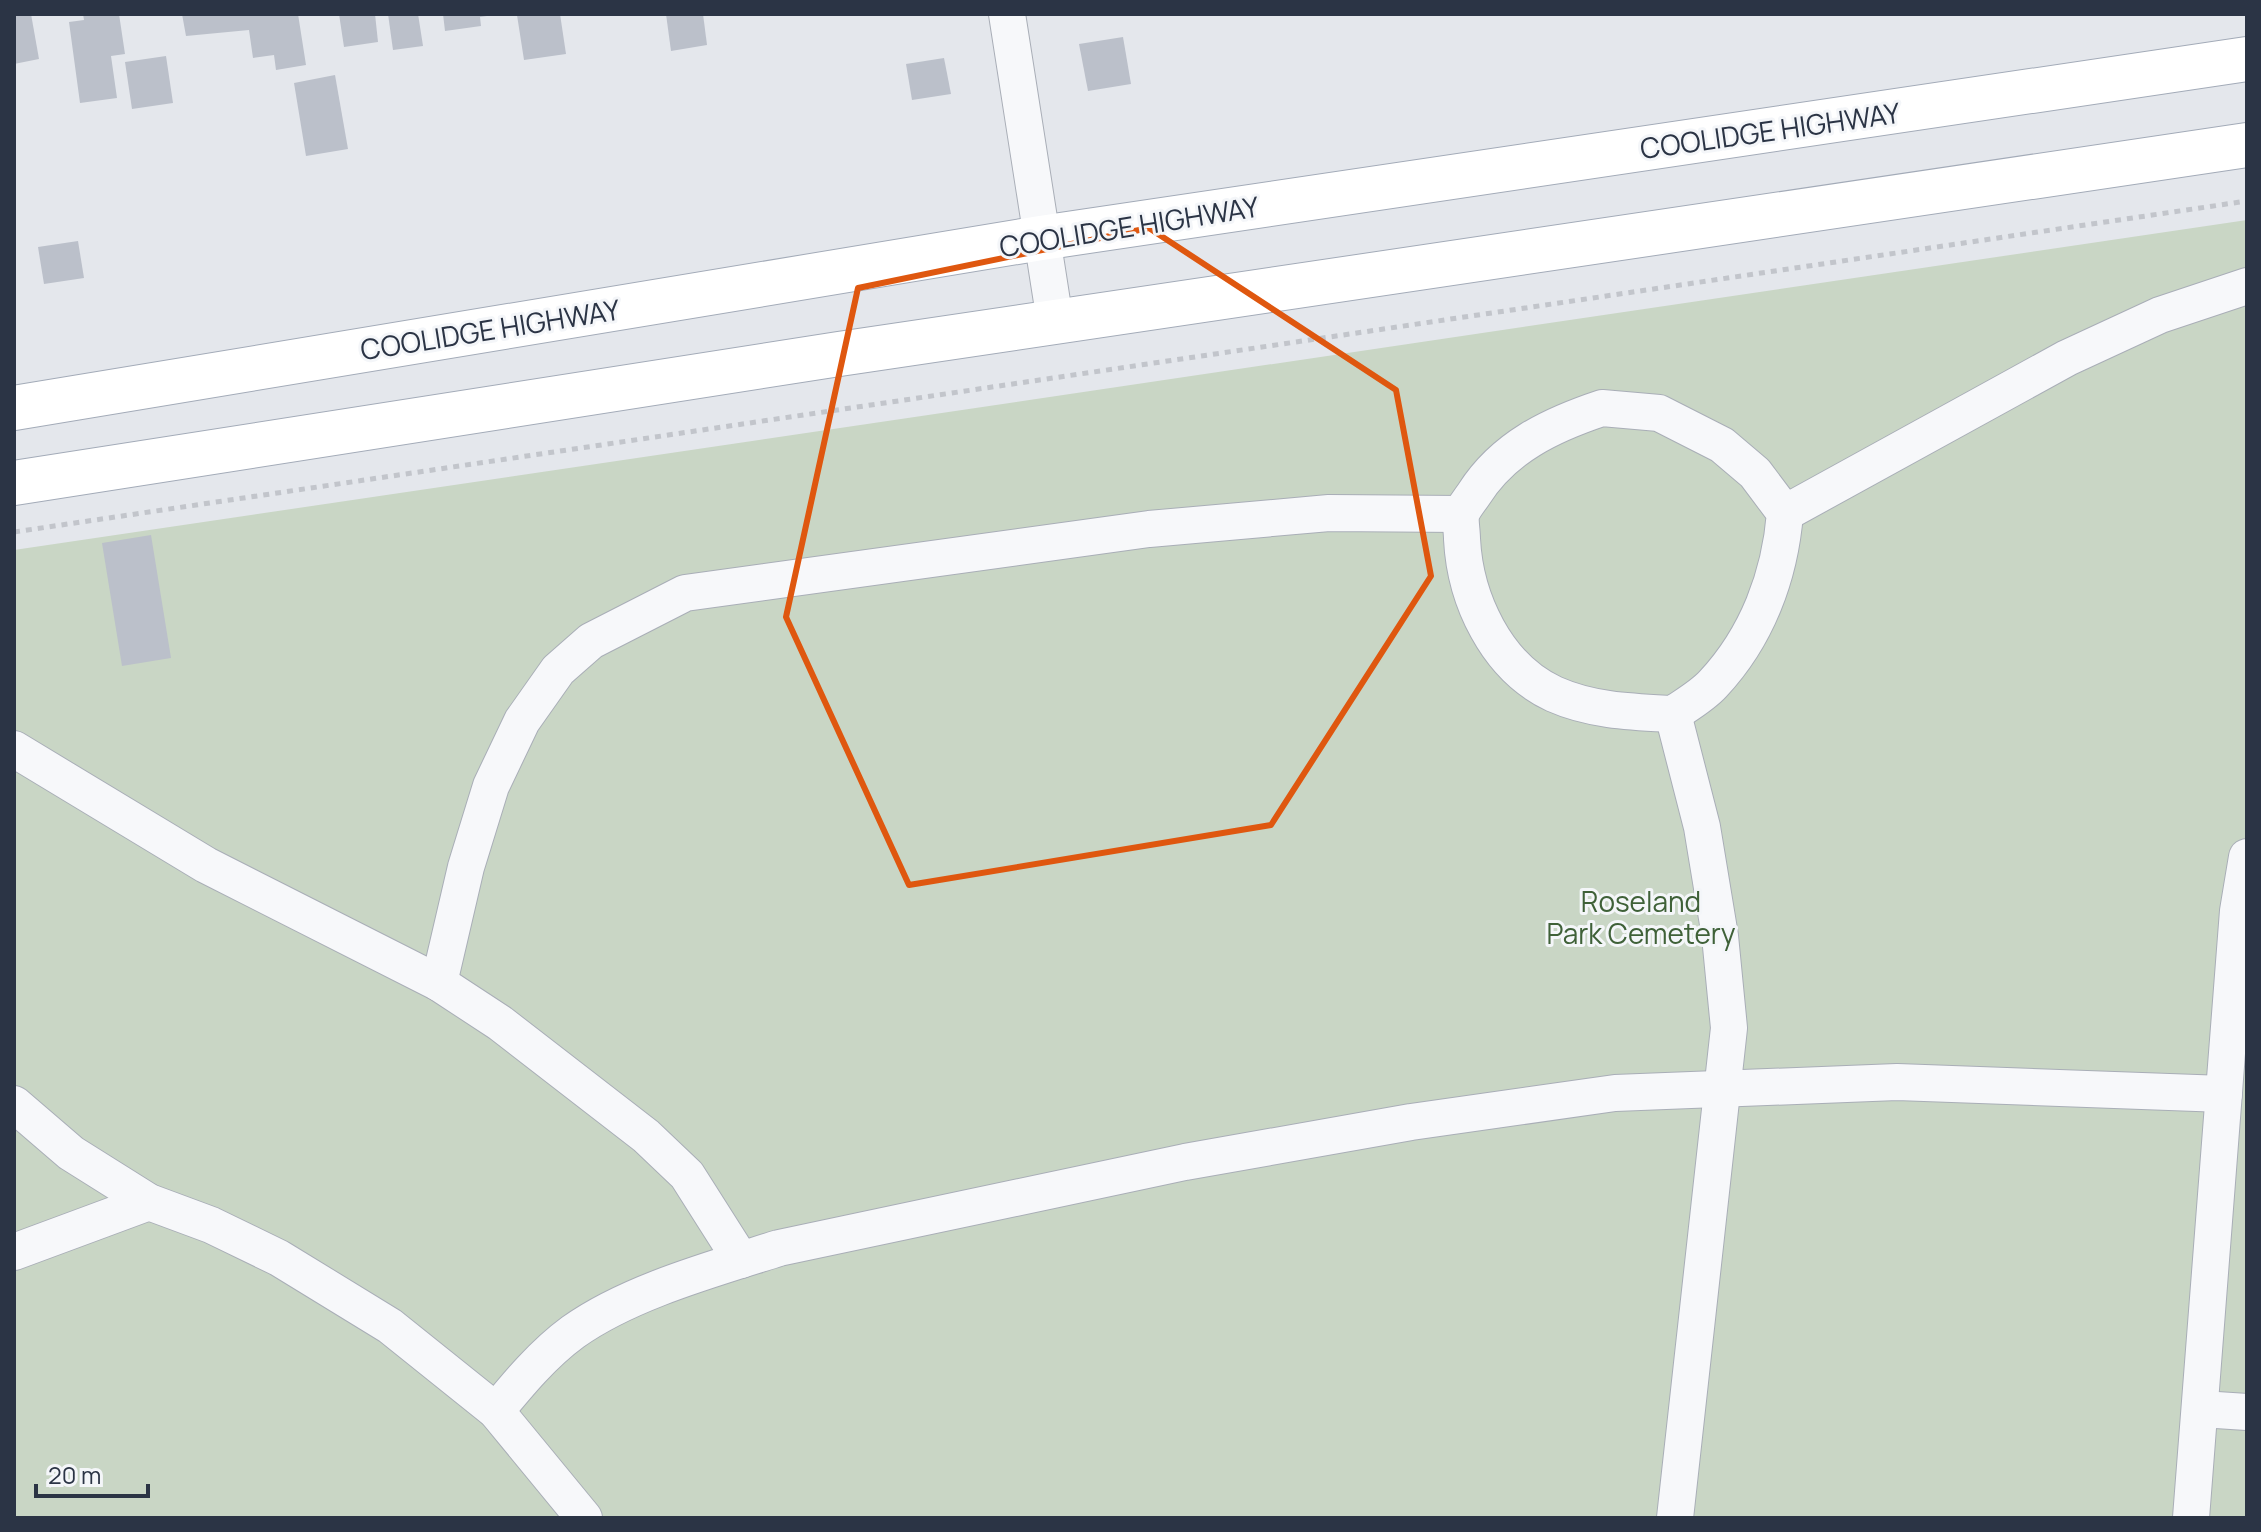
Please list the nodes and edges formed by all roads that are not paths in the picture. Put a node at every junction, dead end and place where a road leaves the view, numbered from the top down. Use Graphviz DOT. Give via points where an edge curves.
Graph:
graph roads {
  1 [pos="1007,14"];
  2 [pos="2247,59"];
  3 [pos="2247,145"];
  4 [pos="1041,238"];
  5 [pos="2247,286"];
  6 [pos="1055,321"];
  7 [pos="14,408"];
  8 [pos="14,483"];
  9 [pos="1785,513"];
  10 [pos="1461,514"];
  11 [pos="1673,714"];
  12 [pos="14,749"];
  13 [pos="2247,857"];
  14 [pos="439,983"];
  15 [pos="1722,1091"];
  16 [pos="2224,1094"];
  17 [pos="14,1104"];
  18 [pos="149,1202"];
  19 [pos="14,1252"];
  20 [pos="741,1260"];
  21 [pos="2201,1409"];
  22 [pos="496,1411"];
  23 [pos="2247,1412"];
  24 [pos="584,1518"];
  25 [pos="1675,1518"];
  26 [pos="2191,1518"];
  1 -- 4 [label="street"];
  2 -- 4 [label="main road, COOLIDGE HIGHWAY"];
  3 -- 6 [label="main road"];
  4 -- 6 [label="street"];
  4 -- 7 [label="main road, COOLIDGE HIGHWAY"];
  5 -- 9 [label="street" via="2160,315 2067,358"];
  6 -- 8 [label="main road"];
  9 -- 10 [label="street" via="1755,473 1722,445 1659,413 1602,408 1565,420 1521,444 1485,477"];
  9 -- 11 [label="street" via="1782,554 1745,641 1712,685"];
  10 -- 11 [label="street" via="1464,562 1482,623 1520,670 1551,693 1584,705"];
  10 -- 14 [label="street" via="1329,513 1149,529 685,593 591,641 558,670 522,721 491,786"];
  11 -- 15 [label="street" via="1702,827 1720,936 1729,1028"];
  12 -- 14 [label="street" via="206,865"];
  13 -- 16 [label="street"];
  14 -- 20 [label="street" via="500,1023 646,1136 687,1175"];
  15 -- 16 [label="street" via="1897,1082"];
  15 -- 20 [label="street" via="1615,1093 1411,1122 1169,1165"];
  15 -- 25 [label="street"];
  16 -- 21 [label="street"];
  17 -- 18 [label="street" via="71,1153"];
  18 -- 19 [label="street"];
  18 -- 22 [label="street" via="279,1258 390,1326"];
  20 -- 22 [label="street" via="627,1302 574,1331 529,1371"];
  21 -- 23 [label="street"];
  21 -- 26 [label="street"];
  22 -- 24 [label="street"];
}
